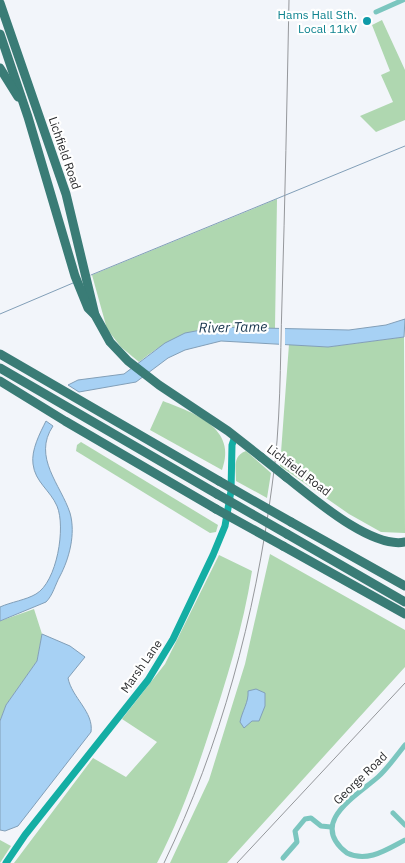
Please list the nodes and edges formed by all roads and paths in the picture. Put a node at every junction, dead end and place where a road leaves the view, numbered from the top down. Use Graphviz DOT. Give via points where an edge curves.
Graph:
graph roads {
  1 [pos="403,0"];
  2 [pos="0,3"];
  3 [pos="376,12"];
  4 [pos="0,34"];
  5 [pos="0,68"];
  6 [pos="28,117"];
  7 [pos="95,315"];
  8 [pos="0,354"];
  9 [pos="0,368"];
  10 [pos="0,383"];
  11 [pos="238,439"];
  12 [pos="405,542"];
  13 [pos="405,587"];
  14 [pos="405,602"];
  15 [pos="405,614"];
  16 [pos="405,745"];
  17 [pos="392,814"];
  18 [pos="405,825"];
  19 [pos="332,827"];
  20 [pos="405,840"];
  21 [pos="282,858"];
  22 [pos="366,862"];
  23 [pos="6,863"];
  1 -- 3 [label="street"];
  2 -- 7 [label="highway, Lichfield Road" via="66,194"];
  4 -- 6 [label="highway, Lichfield Road"];
  5 -- 6 [label="highway"];
  6 -- 7 [label="highway, Lichfield Road" via="74,276 88,308"];
  7 -- 11 [label="highway, Lichfield Road" via="110,342 128,361"];
  8 -- 13 [label="highway, bridge"];
  9 -- 14 [label="highway, bridge"];
  10 -- 15 [label="highway, bridge"];
  11 -- 12 [label="highway, Lichfield Road, bridge" via="369,536 391,543"];
  11 -- 23 [label="main road, Marsh Lane" via="232,453 231,491 220,540 173,640 148,680"];
  16 -- 19 [label="street, George Road" via="383,772 355,795"];
  17 -- 18 [label="street"];
  19 -- 21 [label="street" via="321,826 312,818 305,819 295,831 297,842"];
  19 -- 22 [label="street" via="337,845 353,858"];
  20 -- 22 [label="street"];
}
